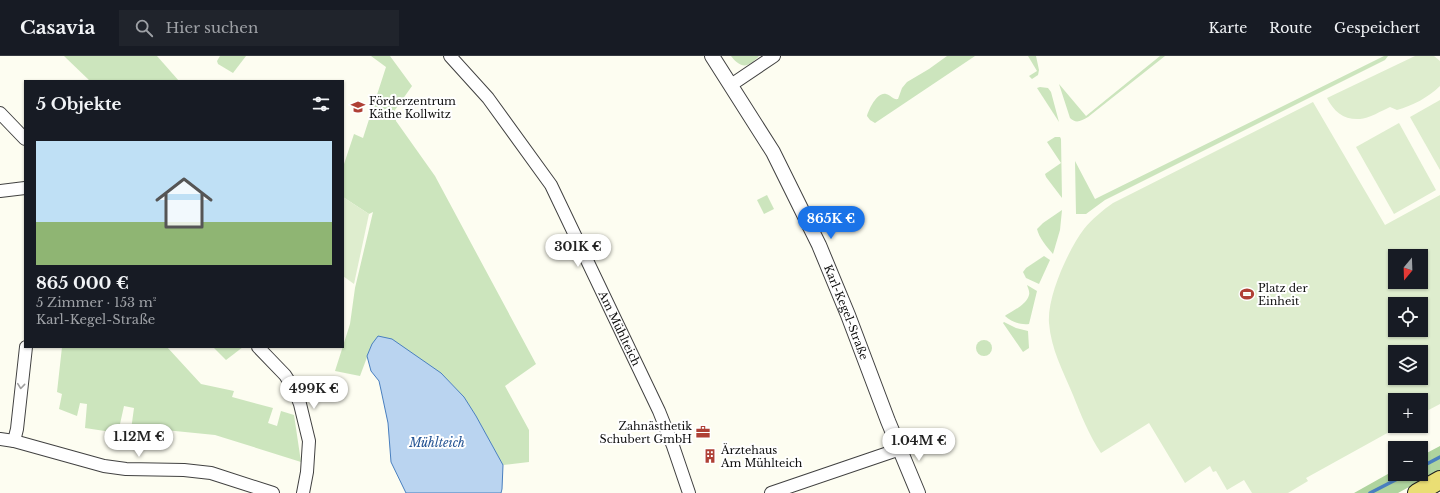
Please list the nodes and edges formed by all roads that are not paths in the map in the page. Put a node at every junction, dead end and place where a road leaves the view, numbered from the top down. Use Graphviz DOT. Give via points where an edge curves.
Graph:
graph roads {
  1 [pos="450,56"];
  2 [pos="712,56"];
  3 [pos="774,56"];
  4 [pos="731,85"];
  5 [pos="0,113"];
  6 [pos="24,138"];
  7 [pos="24,188"];
  8 [pos="0,191"];
  9 [pos="26,348"];
  10 [pos="259,348"];
  11 [pos="0,439"];
  12 [pos="14,441"];
  13 [pos="900,449"];
  14 [pos="1440,480"];
  15 [pos="273,493"];
  16 [pos="303,493"];
  17 [pos="689,493"];
  18 [pos="772,493"];
  19 [pos="918,493"];
  20 [pos="1417,493"];
  1 -- 17 [label="street, Am Mühlteich" via="488,98 551,185 659,411"];
  2 -- 4 [label="street, Karl-Kegel-Straße"];
  3 -- 4 [label="street"];
  4 -- 13 [label="street, Karl-Kegel-Straße" via="773,152 818,245"];
  5 -- 6 [label="street"];
  7 -- 8 [label="street"];
  9 -- 12 [label="street, one-way"];
  10 -- 16 [label="street" via="285,375 300,404 309,441"];
  11 -- 12 [label="street"];
  12 -- 15 [label="street" via="104,466 211,473"];
  13 -- 18 [label="street"];
  13 -- 19 [label="street, Karl-Kegel-Straße"];
  14 -- 20 [label="main road"];
}
